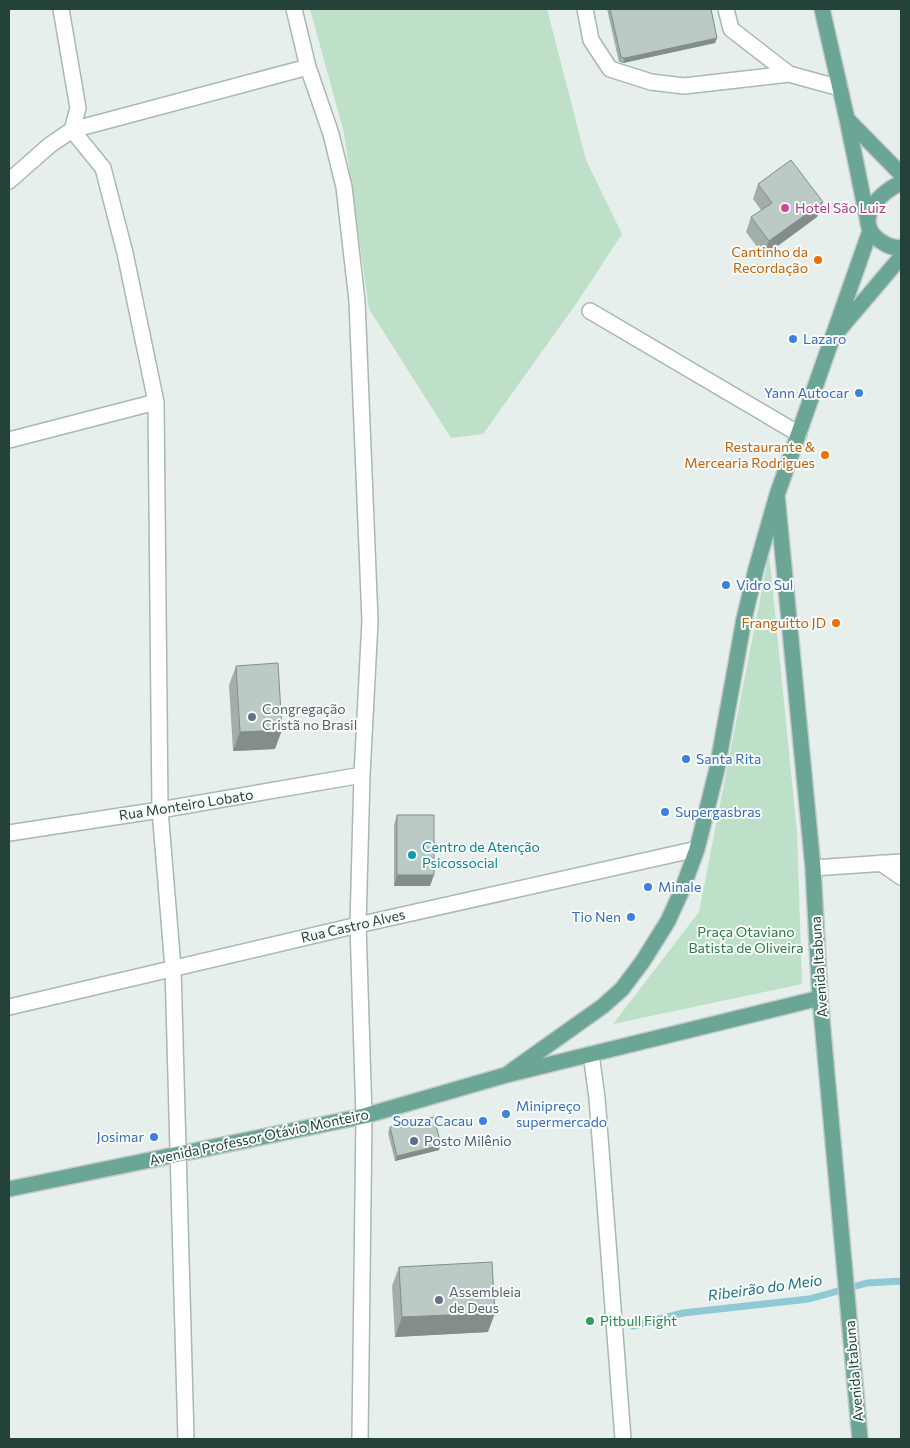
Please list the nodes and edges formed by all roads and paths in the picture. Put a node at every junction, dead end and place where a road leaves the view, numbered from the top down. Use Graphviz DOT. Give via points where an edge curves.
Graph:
graph roads {
  1 [pos="61,9"];
  2 [pos="294,9"];
  3 [pos="585,9"];
  4 [pos="726,9"];
  5 [pos="822,9"];
  6 [pos="308,67"];
  7 [pos="789,74"];
  8 [pos="840,88"];
  9 [pos="847,119"];
  10 [pos="72,130"];
  11 [pos="901,174"];
  12 [pos="9,181"];
  13 [pos="901,183"];
  14 [pos="869,227"];
  15 [pos="901,248"];
  16 [pos="901,257"];
  17 [pos="590,311"];
  18 [pos="834,337"];
  19 [pos="156,402"];
  20 [pos="799,434"];
  21 [pos="9,440"];
  22 [pos="777,495"];
  23 [pos="362,775"];
  24 [pos="160,810"];
  25 [pos="9,833"];
  26 [pos="697,849"];
  27 [pos="901,862"];
  28 [pos="881,863"];
  29 [pos="813,868"];
  30 [pos="901,878"];
  31 [pos="358,925"];
  32 [pos="173,968"];
  33 [pos="820,998"];
  34 [pos="9,1007"];
  35 [pos="591,1054"];
  36 [pos="506,1075"];
  37 [pos="364,1116"];
  38 [pos="178,1153"];
  39 [pos="9,1189"];
  40 [pos="186,1439"];
  41 [pos="360,1439"];
  42 [pos="623,1439"];
  43 [pos="860,1439"];
  1 -- 10 [label="street" via="78,108"];
  2 -- 6 [label="street"];
  3 -- 7 [label="street" via="591,40 610,69 651,82 684,86"];
  4 -- 7 [label="street" via="730,29"];
  5 -- 8 [label="main road"];
  6 -- 10 [label="street"];
  6 -- 23 [label="street" via="331,134 344,187 357,301 370,621"];
  7 -- 8 [label="street"];
  8 -- 9 [label="main road"];
  9 -- 11 [label="main road"];
  9 -- 14 [label="main road"];
  10 -- 12 [label="street"];
  10 -- 19 [label="street" via="103,168 125,253"];
  13 -- 14 [label="main road" via="874,203"];
  14 -- 15 [label="main road" via="874,236 888,246"];
  14 -- 18 [label="main road"];
  16 -- 18 [label="main road"];
  17 -- 20 [label="street"];
  18 -- 20 [label="main road"];
  19 -- 21 [label="street"];
  19 -- 24 [label="street"];
  20 -- 22 [label="main road"];
  22 -- 26 [label="main road" via="744,619 717,769"];
  22 -- 29 [label="main road, Avenida Itabuna"];
  23 -- 24 [label="street, Rua Monteiro Lobato"];
  23 -- 31 [label="street"];
  24 -- 25 [label="street, Rua Monteiro Lobato"];
  24 -- 32 [label="street"];
  26 -- 31 [label="street, Rua Castro Alves"];
  26 -- 36 [label="main road" via="668,921 622,989"];
  27 -- 28 [label="street"];
  28 -- 29 [label="street"];
  28 -- 30 [label="street"];
  29 -- 33 [label="main road, Avenida Itabuna"];
  31 -- 32 [label="street, Rua Castro Alves"];
  31 -- 37 [label="street"];
  32 -- 34 [label="street, Rua Castro Alves"];
  32 -- 38 [label="street"];
  33 -- 35 [label="main road, Avenida Professor Otávio Monteiro"];
  33 -- 43 [label="main road, Avenida Itabuna"];
  35 -- 36 [label="main road, Avenida Professor Otávio Monteiro"];
  35 -- 42 [label="street"];
  36 -- 37 [label="main road, Avenida Professor Otávio Monteiro"];
  37 -- 38 [label="main road, Avenida Professor Otávio Monteiro"];
  37 -- 41 [label="street"];
  38 -- 39 [label="main road, Avenida Professor Otávio Monteiro"];
  38 -- 40 [label="street"];
}
